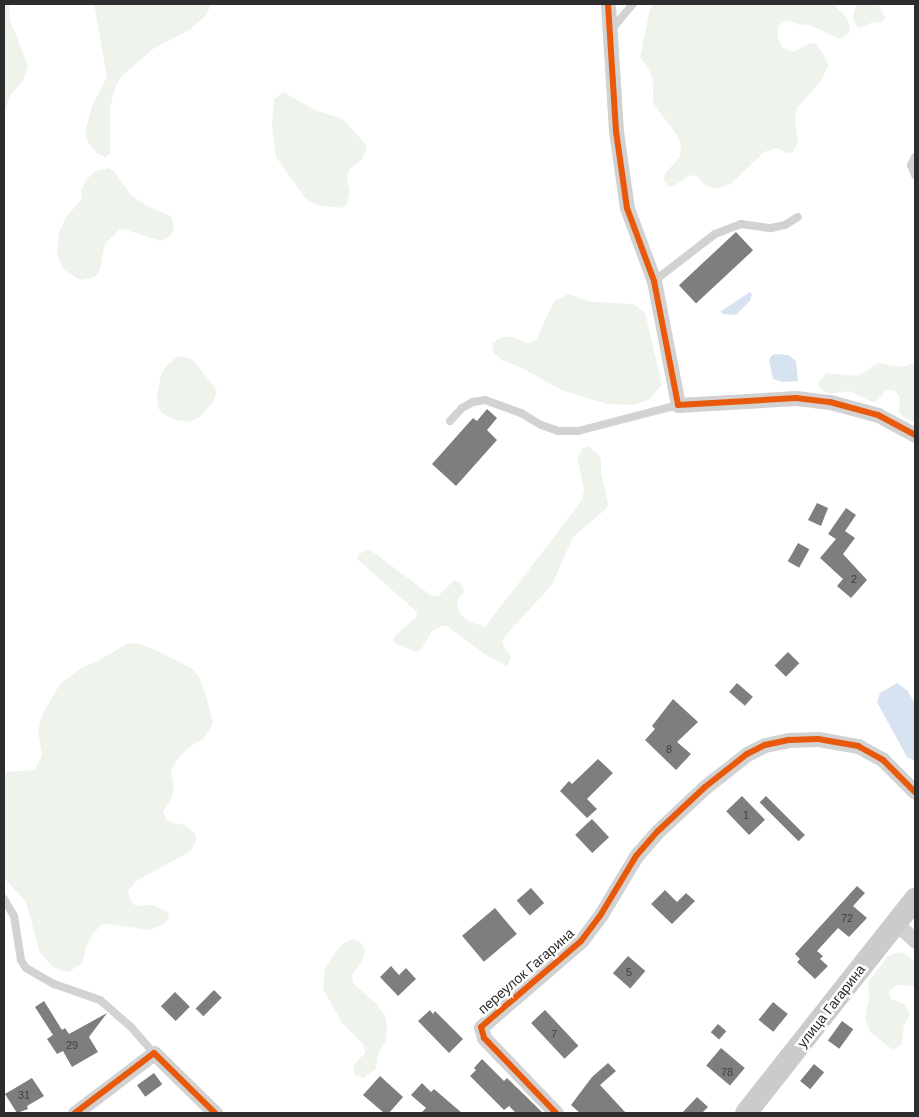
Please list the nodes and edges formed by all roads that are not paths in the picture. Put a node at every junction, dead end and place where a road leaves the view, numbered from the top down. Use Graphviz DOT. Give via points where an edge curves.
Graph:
graph roads {
  1 [pos="608,4"];
  2 [pos="633,4"];
  3 [pos="610,31"];
  4 [pos="915,157"];
  5 [pos="915,175"];
  6 [pos="798,217"];
  7 [pos="654,281"];
  8 [pos="678,405"];
  9 [pos="450,422"];
  10 [pos="915,435"];
  11 [pos="915,792"];
  12 [pos="4,899"];
  13 [pos="915,899"];
  14 [pos="896,923"];
  15 [pos="915,940"];
  16 [pos="154,1052"];
  17 [pos="75,1113"];
  18 [pos="215,1113"];
  19 [pos="556,1113"];
  20 [pos="746,1113"];
  1 -- 3 [label="street"];
  2 -- 3 [label="lane"];
  3 -- 7 [label="street" via="616,131 627,208"];
  4 -- 5 [label="lane" via="911,165"];
  6 -- 7 [label="lane" via="771,228 741,224 715,234"];
  7 -- 8 [label="street"];
  8 -- 9 [label="lane" via="578,431 558,431 485,400 462,408"];
  8 -- 10 [label="street" via="796,398 830,402 878,415"];
  11 -- 19 [label="street, переулок Гагарина" via="883,760 858,746 818,739 765,745 747,754 705,787 636,856 581,941 481,1027 484,1038"];
  12 -- 16 [label="lane" via="14,916 21,960 26,968 54,984 100,1000 131,1026"];
  13 -- 14 [label="main road, улица Гагарина"];
  14 -- 15 [label="street"];
  14 -- 20 [label="main road, улица Гагарина"];
  16 -- 17 [label="street"];
  16 -- 18 [label="street"];
}
